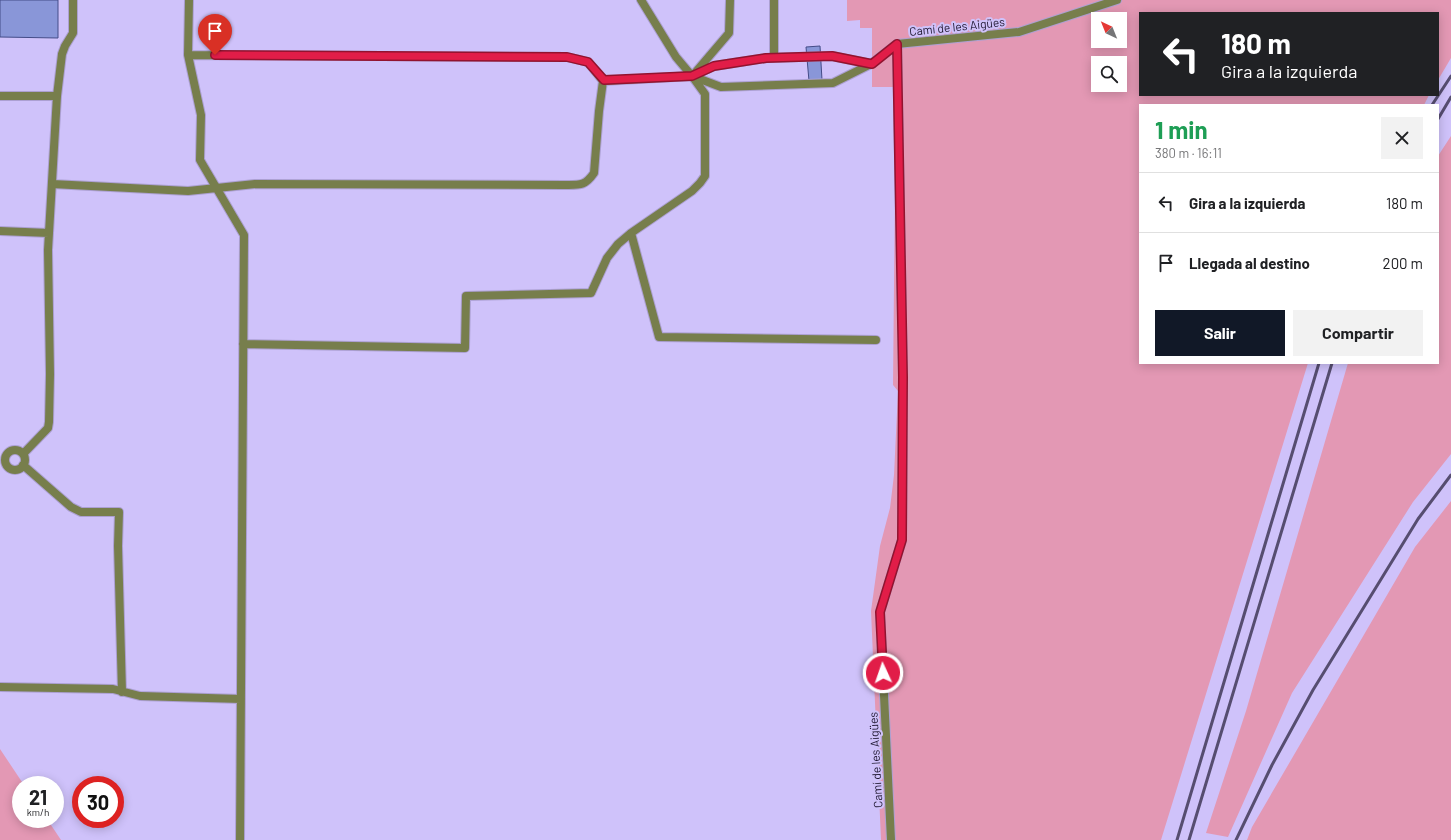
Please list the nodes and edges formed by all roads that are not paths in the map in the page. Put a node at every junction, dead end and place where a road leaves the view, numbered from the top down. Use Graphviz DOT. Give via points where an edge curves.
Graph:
graph roads {
  1 [pos="73,0"];
  2 [pos="189,0"];
  3 [pos="641,0"];
  4 [pos="730,0"];
  5 [pos="774,0"];
  6 [pos="1117,0"];
  7 [pos="897,44"];
  8 [pos="188,55"];
  9 [pos="774,58"];
  10 [pos="872,64"];
  11 [pos="692,76"];
  12 [pos="604,80"];
  13 [pos="0,96"];
  14 [pos="57,96"];
  15 [pos="52,184"];
  16 [pos="217,188"];
  17 [pos="0,231"];
  18 [pos="631,232"];
  19 [pos="49,233"];
  20 [pos="876,340"];
  21 [pos="243,344"];
  22 [pos="23,454"];
  23 [pos="3,459"];
  24 [pos="23,465"];
  25 [pos="0,687"];
  26 [pos="122,692"];
  27 [pos="241,699"];
  28 [pos="240,840"];
  29 [pos="891,840"];
  1 -- 14 [label="street" via="73,33 62,54"];
  2 -- 8 [label="street"];
  3 -- 11 [label="street" via="676,57"];
  4 -- 11 [label="street" via="729,33"];
  5 -- 9 [label="street"];
  6 -- 7 [label="street, Camí de les Aigües" via="1019,32"];
  7 -- 10 [label="street"];
  7 -- 29 [label="street, Camí de les Aigües" via="903,377 902,540 880,612"];
  8 -- 12 [label="street" via="567,57 588,62"];
  8 -- 16 [label="street" via="201,115 200,160"];
  9 -- 10 [label="street" via="832,56"];
  9 -- 11 [label="street" via="714,66"];
  10 -- 11 [label="street" via="833,83 721,87"];
  11 -- 12 [label="street"];
  11 -- 18 [label="street" via="705,94 704,176 692,191"];
  12 -- 16 [label="street" via="594,173 583,185 255,184"];
  13 -- 14 [label="street"];
  14 -- 15 [label="street"];
  15 -- 16 [label="street" via="188,191"];
  15 -- 19 [label="street"];
  16 -- 21 [label="street" via="244,235"];
  17 -- 19 [label="street"];
  18 -- 20 [label="street" via="659,338"];
  18 -- 21 [label="street" via="607,258 591,293 466,296 465,348"];
  19 -- 22 [label="street" via="49,422 48,428"];
  21 -- 27 [label="street"];
  22 -- 23 [label="street" via="15,450"];
  22 -- 24 [label="street"];
  23 -- 24 [label="street" via="9,468 14,470"];
  24 -- 26 [label="street" via="71,507 81,512 119,512"];
  25 -- 26 [label="street" via="113,689"];
  26 -- 27 [label="street" via="140,696"];
  27 -- 28 [label="street"];
}
